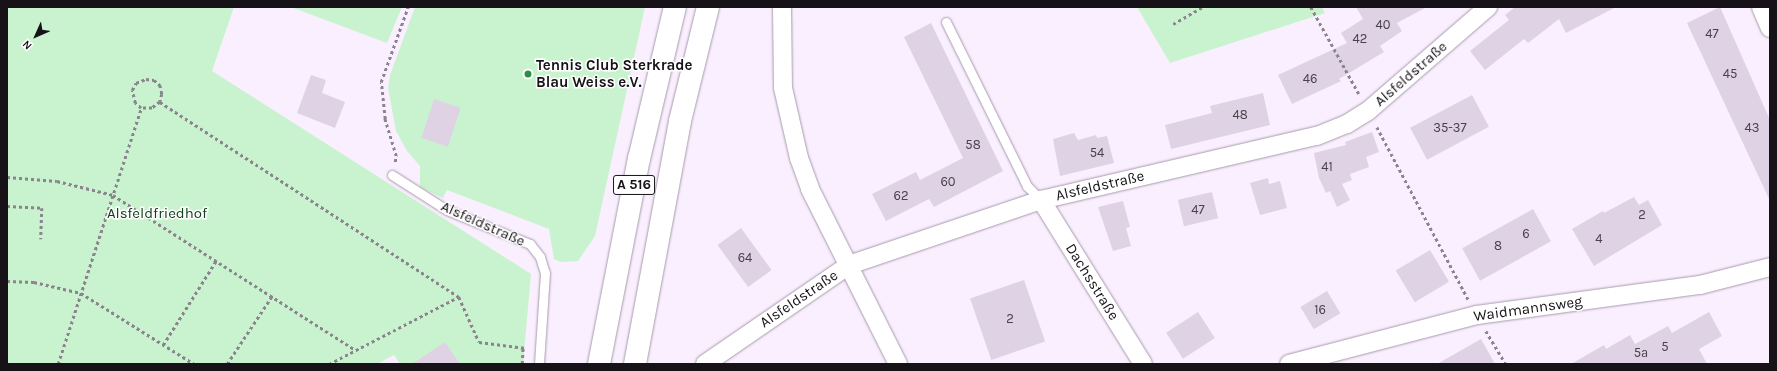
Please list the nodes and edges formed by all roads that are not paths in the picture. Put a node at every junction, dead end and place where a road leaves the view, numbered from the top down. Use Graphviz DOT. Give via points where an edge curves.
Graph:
graph roads {
  1 [pos="675,7"];
  2 [pos="708,7"];
  3 [pos="782,7"];
  4 [pos="1488,7"];
  5 [pos="1761,7"];
  6 [pos="946,22"];
  7 [pos="1770,28"];
  8 [pos="392,175"];
  9 [pos="1040,200"];
  10 [pos="849,265"];
  11 [pos="1770,267"];
  12 [pos="540,364"];
  13 [pos="599,364"];
  14 [pos="635,364"];
  15 [pos="705,364"];
  16 [pos="898,364"];
  17 [pos="1144,364"];
  18 [pos="1289,364"];
  1 -- 13 [label="highway, A 516" via="639,159"];
  2 -- 14 [label="highway, A 516" via="680,122"];
  3 -- 10 [label="street" via="782,80 790,125 810,189"];
  4 -- 9 [label="street, Alsfeldstraße" via="1368,111 1347,124 1318,136"];
  5 -- 7 [label="street"];
  6 -- 9 [label="lane" via="1027,186"];
  8 -- 12 [label="lane, Alsfeldstraße" via="447,210 530,244 540,257 545,273"];
  9 -- 10 [label="street, Alsfeldstraße"];
  9 -- 17 [label="street, Dachsstraße"];
  10 -- 15 [label="street, Alsfeldstraße"];
  10 -- 16 [label="street"];
  11 -- 18 [label="street, Waidmannsweg" via="1700,285 1477,315"];
}
